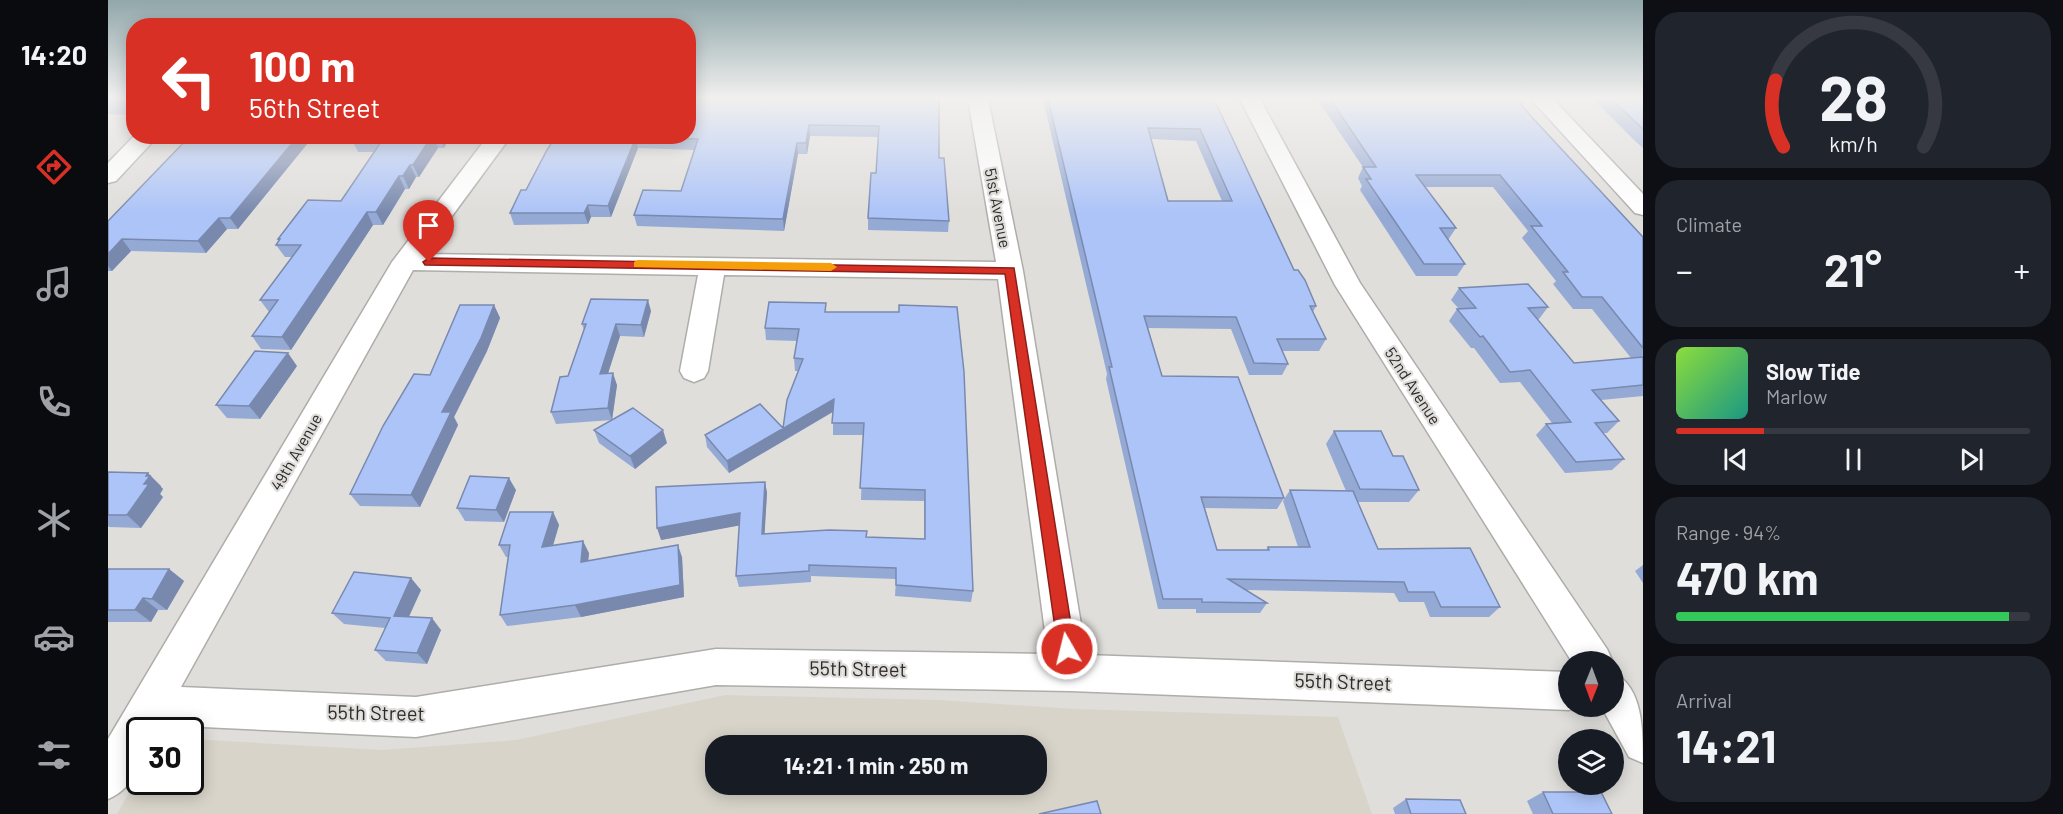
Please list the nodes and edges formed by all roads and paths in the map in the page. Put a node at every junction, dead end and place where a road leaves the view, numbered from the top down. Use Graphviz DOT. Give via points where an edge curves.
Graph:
graph roads {
  1 [pos="985,137"];
  2 [pos="1270,137"];
  3 [pos="1577,137"];
  4 [pos="139,144"];
  5 [pos="494,144"];
  6 [pos="108,176"];
  7 [pos="1643,208"];
  8 [pos="405,262"];
  9 [pos="713,265"];
  10 [pos="1010,271"];
  11 [pos="694,371"];
  12 [pos="1587,651"];
  13 [pos="1070,673"];
  14 [pos="1558,691"];
  15 [pos="1624,692"];
  16 [pos="1643,692"];
  17 [pos="150,705"];
  18 [pos="1624,709"];
  19 [pos="1643,742"];
  20 [pos="108,778"];
  1 -- 10 [label="street, 51st Avenue"];
  2 -- 12 [label="street, 52nd Avenue" via="1348,285"];
  3 -- 7 [label="street"];
  4 -- 6 [label="street"];
  5 -- 8 [label="street, 49th Avenue"];
  8 -- 9 [label="street"];
  8 -- 17 [label="street, 49th Avenue"];
  9 -- 10 [label="street"];
  9 -- 11 [label="street"];
  10 -- 13 [label="street, 51st Avenue"];
  13 -- 14 [label="street, 55th Street"];
  13 -- 17 [label="street, 55th Street" via="716,667 416,717"];
  15 -- 16 [label="street"];
  17 -- 20 [label="street, 49th Avenue"];
  18 -- 19 [label="street"];
}
